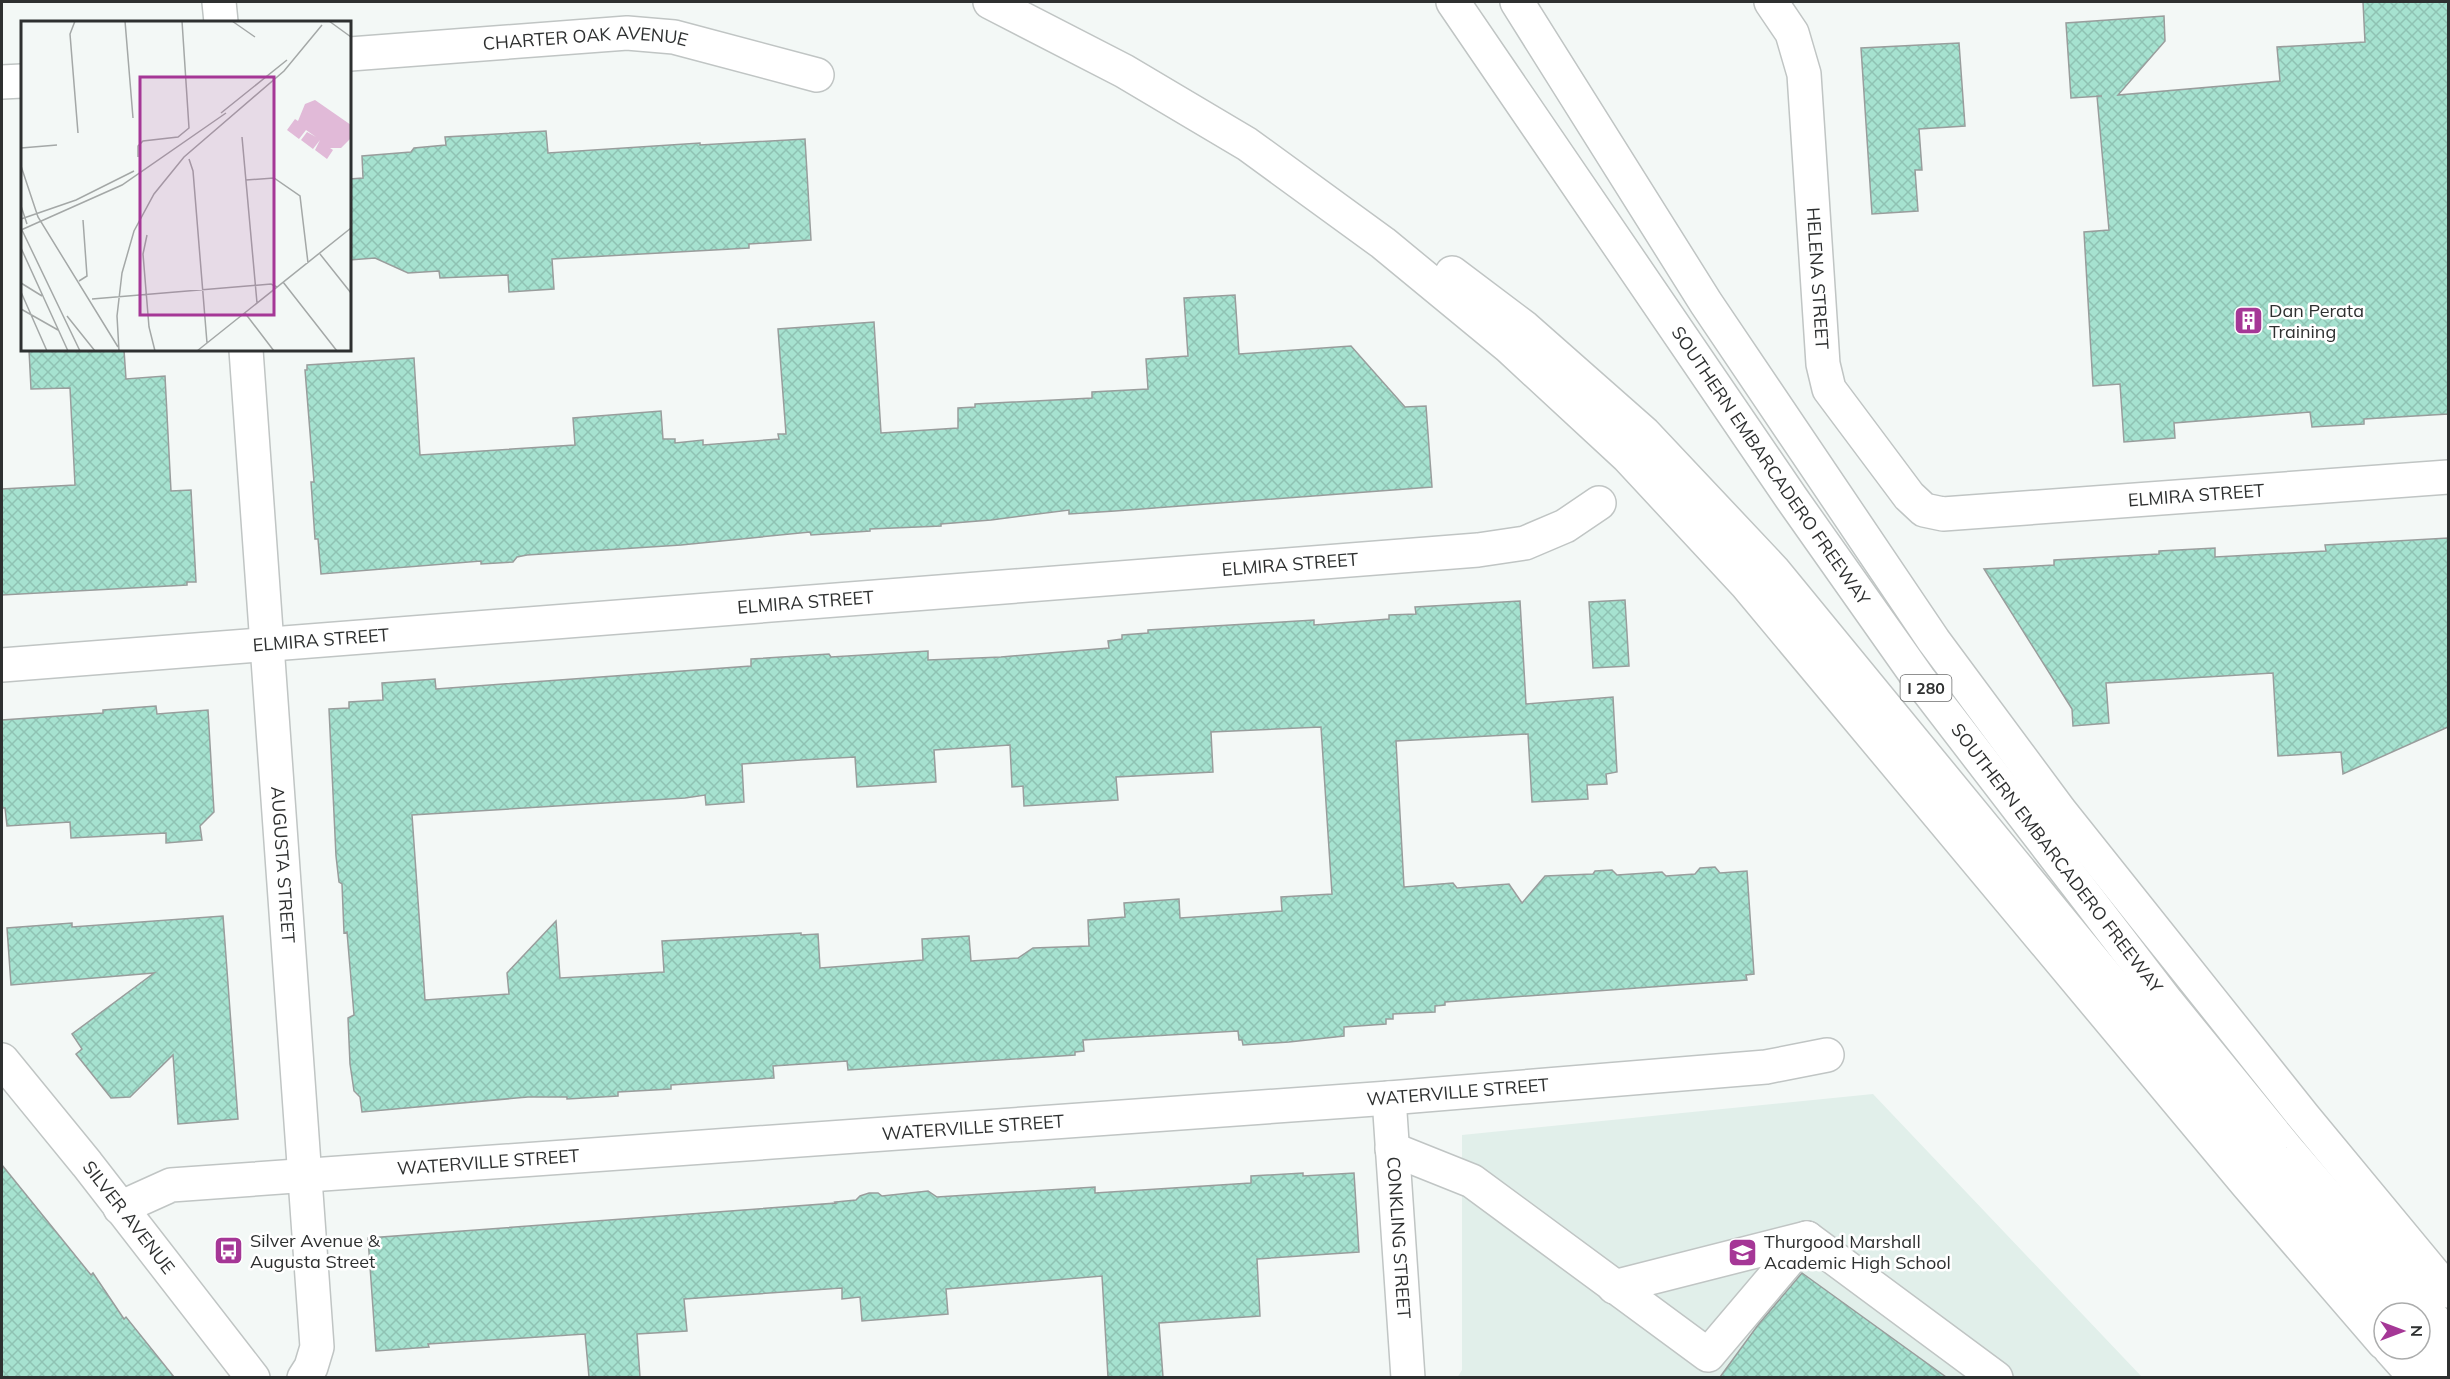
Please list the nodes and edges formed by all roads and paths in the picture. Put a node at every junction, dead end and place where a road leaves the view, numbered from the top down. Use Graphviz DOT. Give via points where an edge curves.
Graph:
graph roads {
  1 [pos="219,2"];
  2 [pos="990,2"];
  3 [pos="1028,2"];
  4 [pos="1453,2"];
  5 [pos="1517,2"];
  6 [pos="1771,2"];
  7 [pos="221,21"];
  8 [pos="351,54"];
  9 [pos="817,75"];
  10 [pos="21,81"];
  11 [pos="2,82"];
  12 [pos="246,351"];
  13 [pos="2448,477"];
  14 [pos="1599,503"];
  15 [pos="1943,513"];
  16 [pos="268,644"];
  17 [pos="2,665"];
  18 [pos="1827,1055"];
  19 [pos="7,1077"];
  20 [pos="1389,1098"];
  21 [pos="1392,1149"];
  22 [pos="305,1176"];
  23 [pos="120,1208"];
  24 [pos="1808,1238"];
  25 [pos="1614,1287"];
  26 [pos="2448,1291"];
  27 [pos="2384,1301"];
  28 [pos="2372,1329"];
  29 [pos="2448,1336"];
  30 [pos="2432,1353"];
  31 [pos="2401,1361"];
  32 [pos="2448,1371"];
  33 [pos="253,1377"];
  34 [pos="304,1377"];
  35 [pos="1408,1377"];
  36 [pos="1996,1377"];
  37 [pos="2416,1377"];
  1 -- 7 [label="main road"];
  2 -- 28 [label="main road" via="1125,71 1248,144 1383,243 1508,346 1628,457 1746,584"];
  3 -- 27 [label="main road" via="1134,56 1257,130 1525,328 1644,433 1773,570 2137,1014"];
  4 -- 29 [label="main road, SOUTHERN EMBARCADERO FREEWAY / I 280" via="1919,679 2167,1002"];
  5 -- 26 [label="main road, SOUTHERN EMBARCADERO FREEWAY / I 280" via="1706,303 1934,641 2060,811"];
  6 -- 15 [label="main road, HELENA STREET" via="1792,33 1804,74 1822,364 1829,389 1909,496 1924,510"];
  8 -- 9 [label="main road, CHARTER OAK AVENUE" via="627,33 674,37"];
  10 -- 11 [label="main road"];
  12 -- 16 [label="main road, AUGUSTA STREET"];
  13 -- 15 [label="main road, ELMIRA STREET"];
  14 -- 16 [label="main road, ELMIRA STREET" via="1565,526 1525,543 1478,550"];
  16 -- 17 [label="main road, ELMIRA STREET"];
  16 -- 22 [label="main road, AUGUSTA STREET"];
  18 -- 20 [label="main road, WATERVILLE STREET" via="1766,1067"];
  19 -- 23 [label="main road, SILVER AVENUE"];
  20 -- 21 [label="main road, CONKLING STREET"];
  20 -- 22 [label="main road, WATERVILLE STREET"];
  21 -- 25 [label="main road" via="1472,1181"];
  21 -- 35 [label="main road, CONKLING STREET"];
  22 -- 23 [label="main road, WATERVILLE STREET" via="171,1185"];
  22 -- 34 [label="main road, AUGUSTA STREET" via="317,1347"];
  23 -- 33 [label="main road, SILVER AVENUE"];
  24 -- 25 [label="main road"];
  24 -- 25 [label="main road" via="1708,1355"];
  24 -- 36 [label="main road"];
  30 -- 32 [label="main road"];
  31 -- 37 [label="main road"];
}
